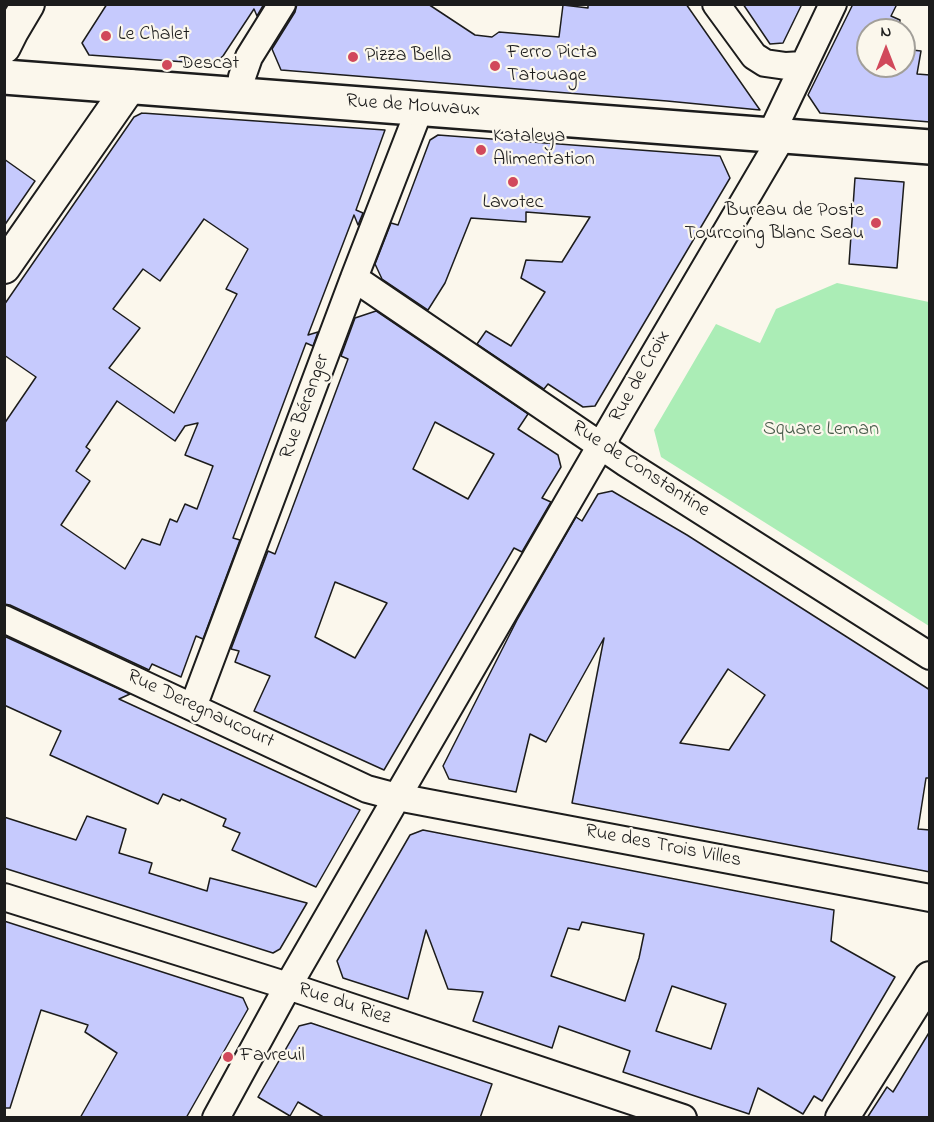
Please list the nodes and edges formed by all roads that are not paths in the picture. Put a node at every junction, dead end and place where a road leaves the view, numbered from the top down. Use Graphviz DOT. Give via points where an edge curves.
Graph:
graph roads {
  1 [pos="282,4"];
  2 [pos="716,4"];
  3 [pos="833,4"];
  4 [pos="23,7"];
  5 [pos="4,47"];
  6 [pos="803,65"];
  7 [pos="4,76"];
  8 [pos="130,86"];
  9 [pos="240,94"];
  10 [pos="420,108"];
  11 [pos="777,135"];
  12 [pos="930,147"];
  13 [pos="4,267"];
  14 [pos="354,278"];
  15 [pos="601,445"];
  16 [pos="4,619"];
  17 [pos="930,656"];
  18 [pos="194,707"];
  19 [pos="397,797"];
  20 [pos="4,897"];
  21 [pos="930,898"];
  22 [pos="930,978"];
  23 [pos="288,986"];
  24 [pos="216,1118"];
  25 [pos="683,1118"];
  26 [pos="842,1118"];
  1 -- 9 [label="street" via="249,57"];
  2 -- 6 [label="street" via="753,56 765,63"];
  3 -- 6 [label="street, Rue de Croix"];
  4 -- 5 [label="street"];
  6 -- 11 [label="street, Rue de Croix"];
  7 -- 8 [label="main road, Rue de Mouvaux"];
  8 -- 9 [label="main road, Rue de Mouvaux"];
  8 -- 13 [label="street"];
  9 -- 10 [label="main road, Rue de Mouvaux"];
  10 -- 11 [label="main road, Rue de Mouvaux"];
  10 -- 14 [label="street, Rue Béranger"];
  11 -- 12 [label="main road, Rue de Mouvaux"];
  11 -- 15 [label="street, Rue de Croix"];
  14 -- 15 [label="street, Rue de Constantine"];
  14 -- 18 [label="street, Rue Béranger"];
  15 -- 17 [label="street, Rue de Constantine"];
  15 -- 19 [label="street, Rue de Croix"];
  16 -- 18 [label="street, Rue Deregnaucourt"];
  18 -- 19 [label="street, Rue Deregnaucourt" via="367,789"];
  19 -- 21 [label="street, Rue des Trois Villes"];
  19 -- 23 [label="street, Rue de Croix"];
  20 -- 23 [label="street, Rue du Riez"];
  22 -- 26 [label="street"];
  23 -- 24 [label="street, Rue de Croix"];
  23 -- 25 [label="street, Rue du Riez"];
}
